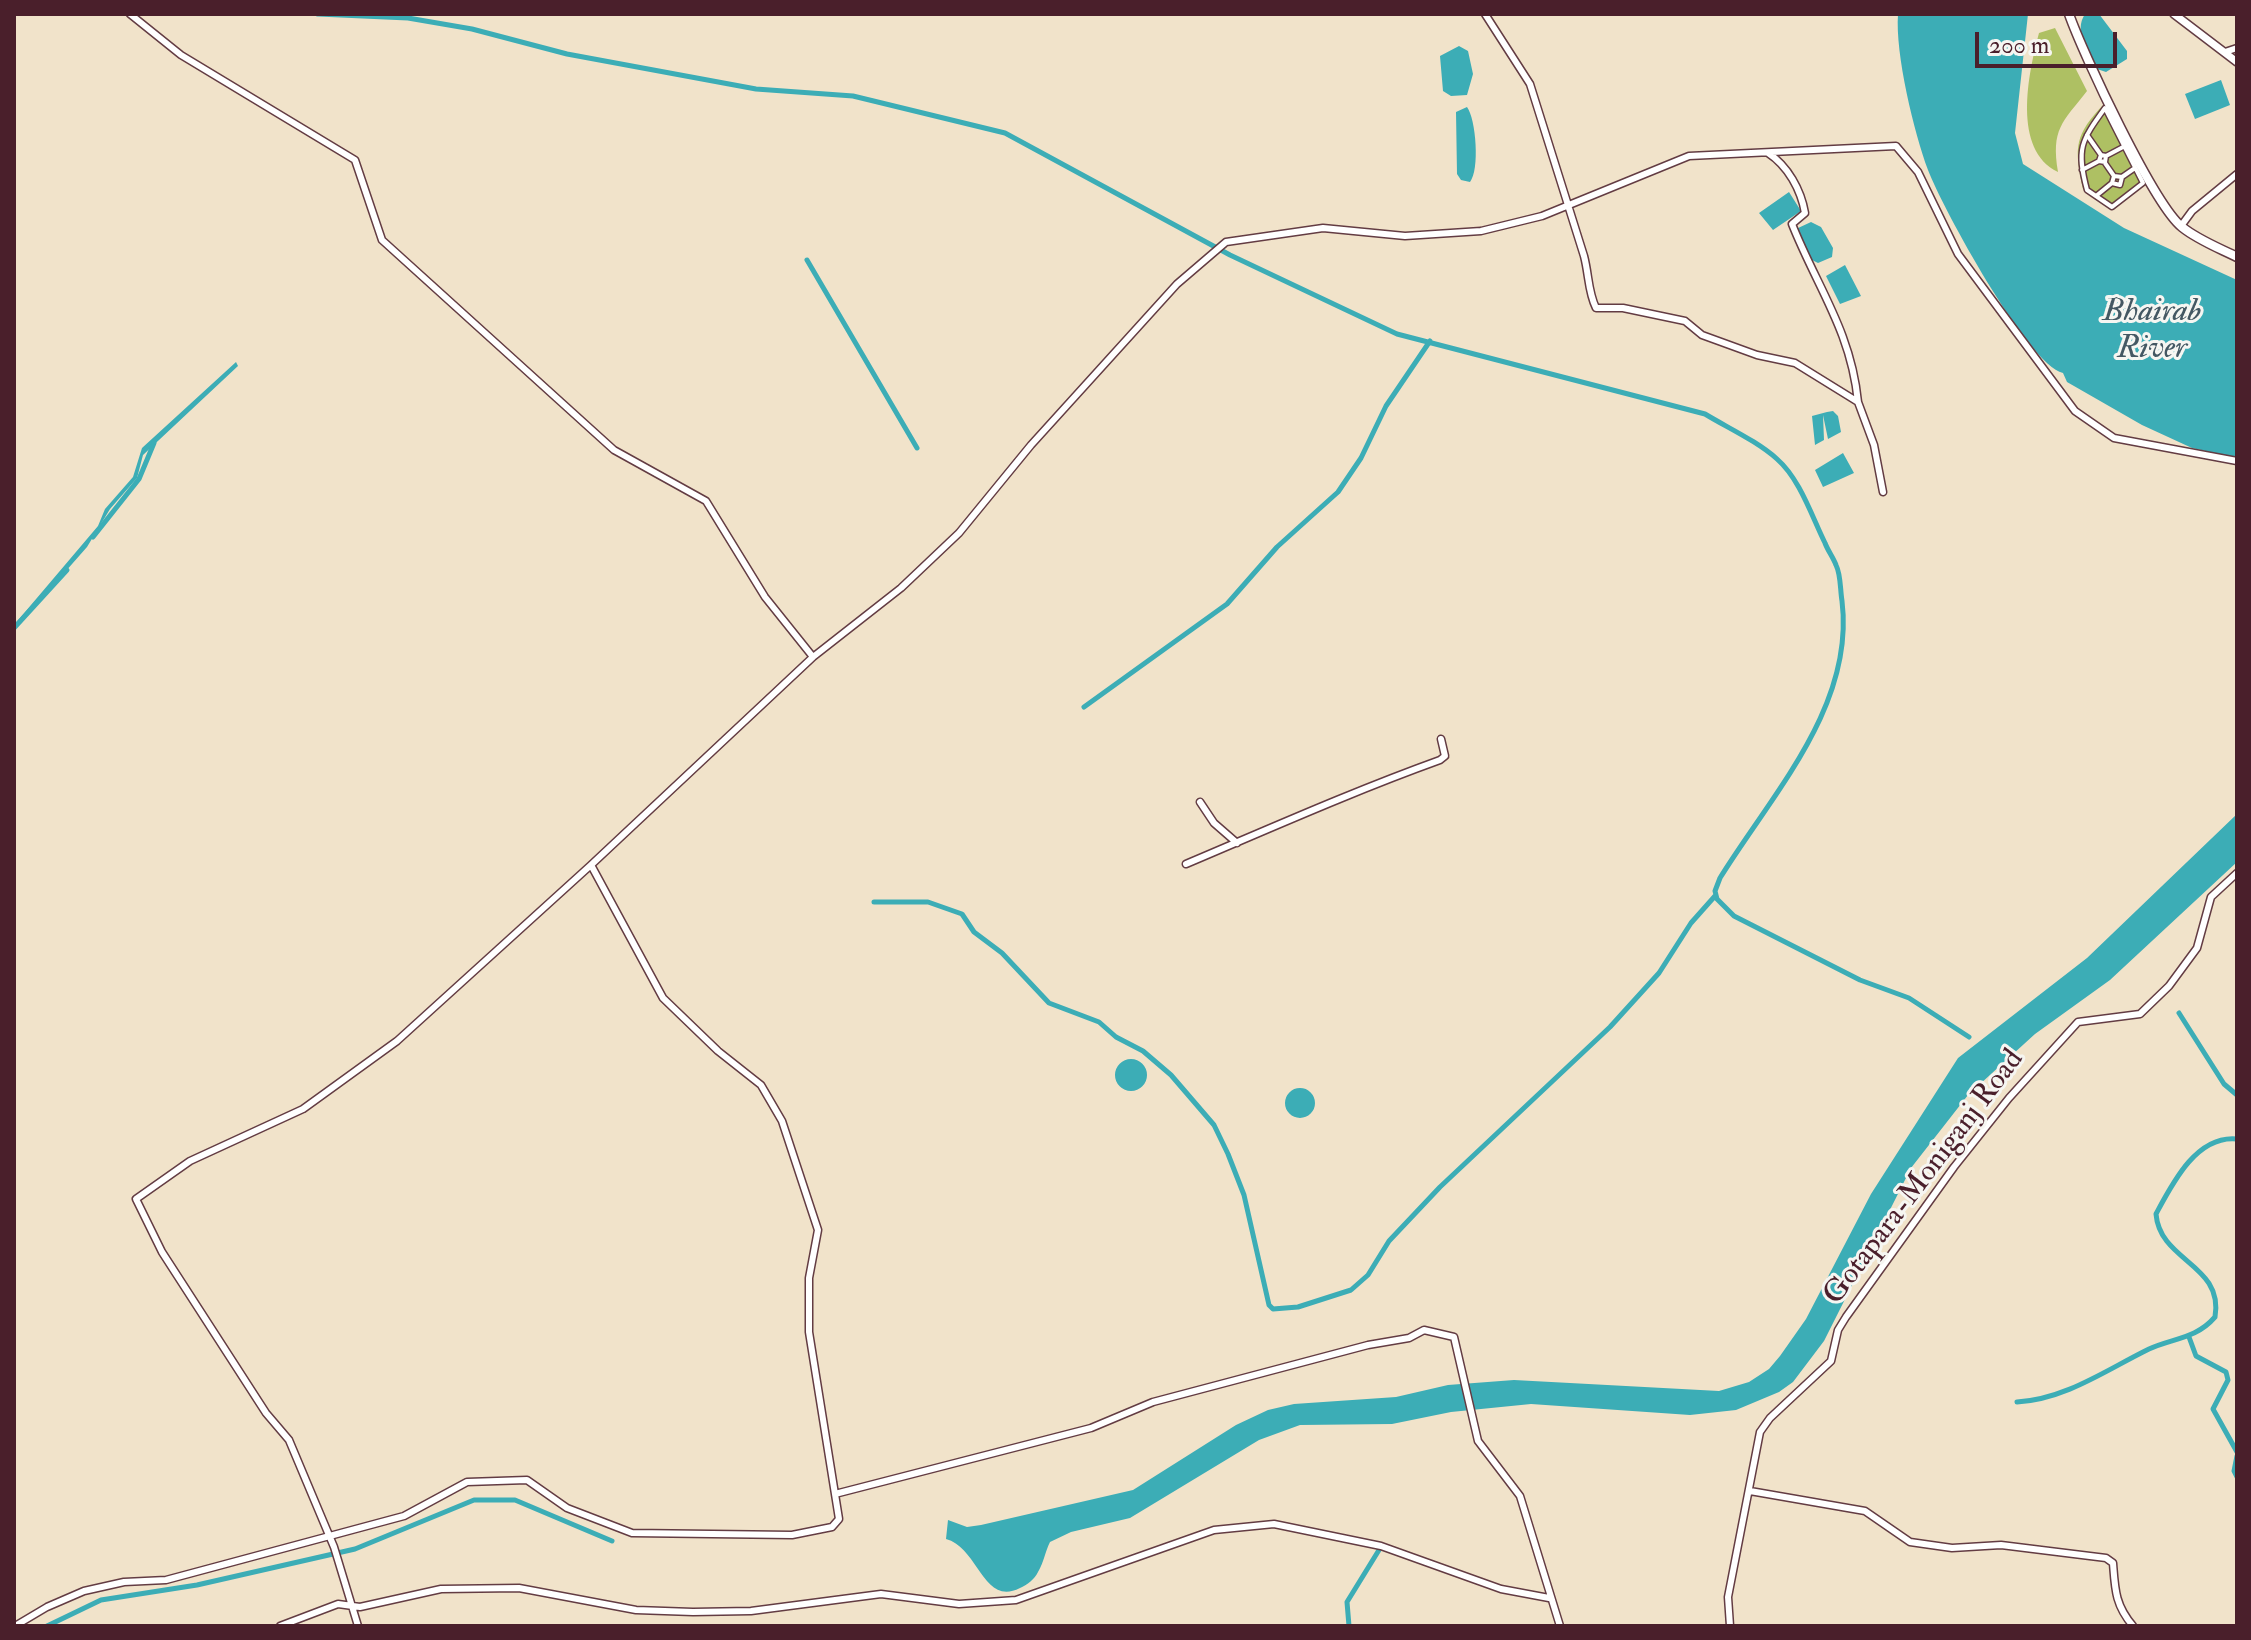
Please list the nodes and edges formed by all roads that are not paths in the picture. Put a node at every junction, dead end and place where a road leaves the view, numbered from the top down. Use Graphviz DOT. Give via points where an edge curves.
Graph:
graph roads {
  1 [pos="130,14"];
  2 [pos="1485,14"];
  3 [pos="2069,14"];
  4 [pos="2174,14"];
  5 [pos="2237,48"];
  6 [pos="2225,52"];
  7 [pos="2237,62"];
  8 [pos="2086,134"];
  9 [pos="2125,146"];
  10 [pos="1767,152"];
  11 [pos="2103,158"];
  12 [pos="2135,168"];
  13 [pos="2082,170"];
  14 [pos="2237,174"];
  15 [pos="2114,176"];
  16 [pos="2122,177"];
  17 [pos="2112,183"];
  18 [pos="2120,185"];
  19 [pos="2127,195"];
  20 [pos="2096,197"];
  21 [pos="1568,205"];
  22 [pos="2181,226"];
  23 [pos="2237,257"];
  24 [pos="1858,402"];
  25 [pos="2237,461"];
  26 [pos="1883,492"];
  27 [pos="813,657"];
  28 [pos="1441,739"];
  29 [pos="1200,802"];
  30 [pos="1237,843"];
  31 [pos="1186,864"];
  32 [pos="591,865"];
  33 [pos="2237,873"];
  34 [pos="1750,1491"];
  35 [pos="835,1494"];
  36 [pos="327,1536"];
  37 [pos="1549,1598"];
  38 [pos="352,1606"];
  39 [pos="15,1626"];
  40 [pos="280,1626"];
  41 [pos="358,1626"];
  42 [pos="1560,1626"];
  43 [pos="1730,1626"];
  44 [pos="2133,1626"];
  1 -- 27 [label="street" via="181,55 355,160 382,240 614,450 706,501 765,597"];
  2 -- 21 [label="street" via="1530,84"];
  3 -- 22 [label="main road" via="2123,128"];
  4 -- 6 [label="street"];
  5 -- 6 [label="street"];
  6 -- 7 [label="street"];
  8 -- 9 [label="street" via="2105,108"];
  8 -- 11 [label="street"];
  8 -- 13 [label="street" via="2079,153"];
  9 -- 11 [label="street"];
  9 -- 12 [label="street"];
  10 -- 21 [label="street" via="1689,156"];
  10 -- 24 [label="street" via="1787,170 1804,205 1805,213 1792,224 1834,308"];
  10 -- 25 [label="street" via="1899,147 1918,172 1958,254 2075,411 2114,438"];
  11 -- 13 [label="street"];
  11 -- 15 [label="street"];
  12 -- 16 [label="street"];
  12 -- 19 [label="street" via="2143,183"];
  13 -- 20 [label="street" via="2087,190"];
  14 -- 22 [label="street"];
  15 -- 16 [label="street"];
  15 -- 17 [label="street"];
  16 -- 18 [label="street"];
  17 -- 18 [label="street"];
  17 -- 20 [label="street"];
  18 -- 19 [label="street"];
  19 -- 20 [label="street" via="2112,207"];
  21 -- 24 [label="street" via="1596,308 1685,321 1702,335 1795,363"];
  21 -- 27 [label="street" via="1481,231 1405,236 1323,228 1226,242 1177,284 959,533 901,588"];
  22 -- 23 [label="main road"];
  24 -- 26 [label="street"];
  27 -- 32 [label="street"];
  28 -- 30 [label="street" via="1445,756 1440,760 1289,817"];
  29 -- 30 [label="street"];
  30 -- 31 [label="street"];
  32 -- 35 [label="street" via="663,998 761,1085 782,1121 818,1230 809,1278 809,1332"];
  32 -- 36 [label="street" via="397,1041 303,1109 190,1161 136,1199 162,1252 289,1440"];
  33 -- 34 [label="street, Gotapara-Moniganj Road" via="2211,897 2197,948 2157,999 2130,1017 2078,1022 1954,1167 1846,1317 1831,1361 1765,1423"];
  34 -- 43 [label="street, Gotapara-Moniganj Road" via="1728,1597"];
  34 -- 44 [label="street" via="1865,1511 1910,1542 1952,1548 2001,1545 2106,1558 2113,1563 2120,1609"];
  35 -- 36 [label="street" via="839,1519 832,1527 739,1537 632,1533 567,1508 527,1480 467,1482 404,1516"];
  35 -- 37 [label="street" via="1091,1428 1153,1402 1424,1330 1454,1337 1474,1430 1483,1450 1520,1496"];
  36 -- 38 [label="street"];
  36 -- 39 [label="street" via="166,1580 84,1591"];
  37 -- 38 [label="street" via="1501,1589 1381,1546 1274,1524 1214,1530 1016,1600 959,1604 881,1594 751,1611 693,1612 636,1610 491,1587 441,1589"];
  37 -- 42 [label="street"];
  38 -- 40 [label="street" via="338,1604"];
  38 -- 41 [label="street"];
}
